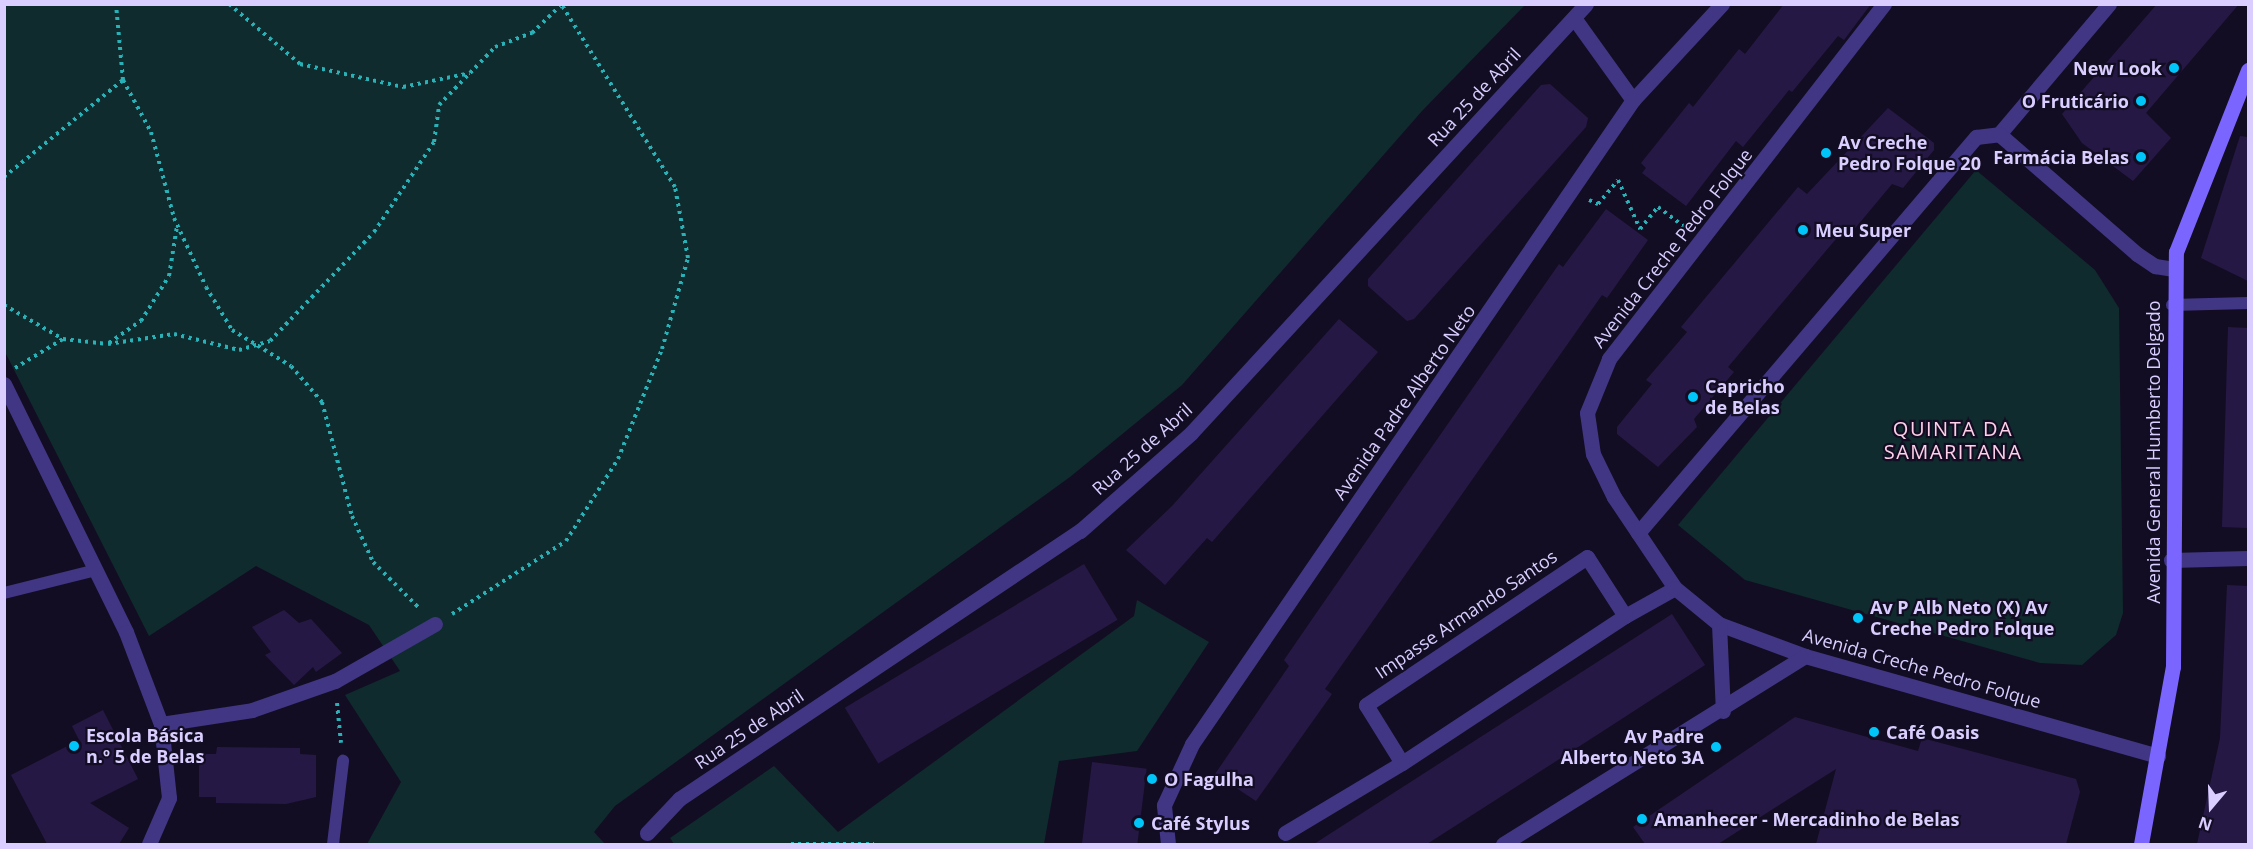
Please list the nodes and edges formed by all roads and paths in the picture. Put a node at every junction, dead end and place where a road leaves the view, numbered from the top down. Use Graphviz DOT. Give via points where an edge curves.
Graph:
graph roads {
  1 [pos="116,4"];
  2 [pos="229,4"];
  3 [pos="1586,4"];
  4 [pos="1722,4"];
  5 [pos="1884,4"];
  6 [pos="2109,4"];
  7 [pos="560,5"];
  8 [pos="1574,18"];
  9 [pos="2248,70"];
  10 [pos="470,73"];
  11 [pos="123,80"];
  12 [pos="1633,100"];
  13 [pos="1999,134"];
  14 [pos="4,177"];
  15 [pos="1572,191"];
  16 [pos="177,225"];
  17 [pos="1702,240"];
  18 [pos="2174,269"];
  19 [pos="2248,303"];
  20 [pos="4,305"];
  21 [pos="2172,305"];
  22 [pos="63,339"];
  23 [pos="108,344"];
  24 [pos="251,346"];
  25 [pos="4,376"];
  26 [pos="4,384"];
  27 [pos="1638,533"];
  28 [pos="2248,558"];
  29 [pos="2171,560"];
  30 [pos="96,570"];
  31 [pos="1676,588"];
  32 [pos="4,593"];
  33 [pos="1626,616"];
  34 [pos="435,624"];
  35 [pos="1719,624"];
  36 [pos="1804,656"];
  37 [pos="335,681"];
  38 [pos="1723,711"];
  39 [pos="162,723"];
  40 [pos="2158,756"];
  41 [pos="343,761"];
  42 [pos="1402,763"];
  43 [pos="647,833"];
  44 [pos="1285,833"];
  45 [pos="149,844"];
  46 [pos="333,844"];
  47 [pos="791,844"];
  48 [pos="874,844"];
  49 [pos="1168,844"];
  50 [pos="1503,844"];
  51 [pos="2141,844"];
  1 -- 11 [label="path"];
  2 -- 10 [label="path" via="300,64 403,87"];
  3 -- 8 [label="street, Rua 25 de Abril"];
  4 -- 12 [label="street, Avenida Padre Alberto Neto"];
  5 -- 17 [label="street, Avenida Creche Pedro Folque"];
  6 -- 13 [label="street"];
  7 -- 10 [label="path" via="532,33 495,47"];
  7 -- 34 [label="path" via="675,187 688,258 662,349 618,459 566,541"];
  8 -- 12 [label="street"];
  8 -- 43 [label="street, Rua 25 de Abril" via="1191,433 1080,531 679,799"];
  9 -- 18 [label="main road, Avenida General Humberto Delgado" via="2182,232"];
  10 -- 24 [label="path" via="439,105 434,142 374,232 270,341"];
  11 -- 14 [label="path"];
  11 -- 16 [label="path" via="151,132"];
  12 -- 15 [label="street, Avenida Padre Alberto Neto"];
  13 -- 18 [label="street" via="2137,254 2155,266"];
  13 -- 27 [label="street" via="1976,136"];
  15 -- 17 [label="path" via="1598,204 1618,180 1640,230 1658,207"];
  15 -- 49 [label="street, Avenida Padre Alberto Neto" via="1192,744 1164,805"];
  16 -- 23 [label="path" via="169,276 141,321"];
  16 -- 24 [label="path" via="206,287 232,330"];
  17 -- 27 [label="street, Avenida Creche Pedro Folque" via="1609,360 1587,413 1593,454"];
  18 -- 21 [label="main road, Avenida General Humberto Delgado"];
  19 -- 21 [label="lane"];
  20 -- 22 [label="path"];
  21 -- 29 [label="main road, Avenida General Humberto Delgado"];
  22 -- 23 [label="path"];
  22 -- 25 [label="path"];
  23 -- 24 [label="path" via="174,334 239,350"];
  24 -- 34 [label="path" via="291,366 322,402 352,516 372,562"];
  26 -- 30 [label="street"];
  27 -- 31 [label="street, Avenida Creche Pedro Folque"];
  28 -- 29 [label="street"];
  29 -- 40 [label="main road, Avenida General Humberto Delgado" via="2173,667"];
  30 -- 32 [label="lane"];
  30 -- 39 [label="street"];
  31 -- 33 [label="street"];
  31 -- 35 [label="street, Avenida Creche Pedro Folque"];
  33 -- 42 [label="street"];
  33 -- 42 [label="street, Impasse Armando Santos" via="1587,557 1366,705"];
  34 -- 37 [label="street"];
  35 -- 36 [label="street, Avenida Creche Pedro Folque"];
  35 -- 38 [label="street"];
  36 -- 38 [label="street"];
  36 -- 40 [label="street, Avenida Creche Pedro Folque"];
  37 -- 39 [label="street" via="252,710"];
  37 -- 41 [label="path"];
  38 -- 50 [label="street"];
  39 -- 45 [label="street" via="169,798"];
  40 -- 51 [label="main road, Avenida General Humberto Delgado"];
  41 -- 46 [label="lane"];
  42 -- 44 [label="street"];
  47 -- 48 [label="path"];
}
